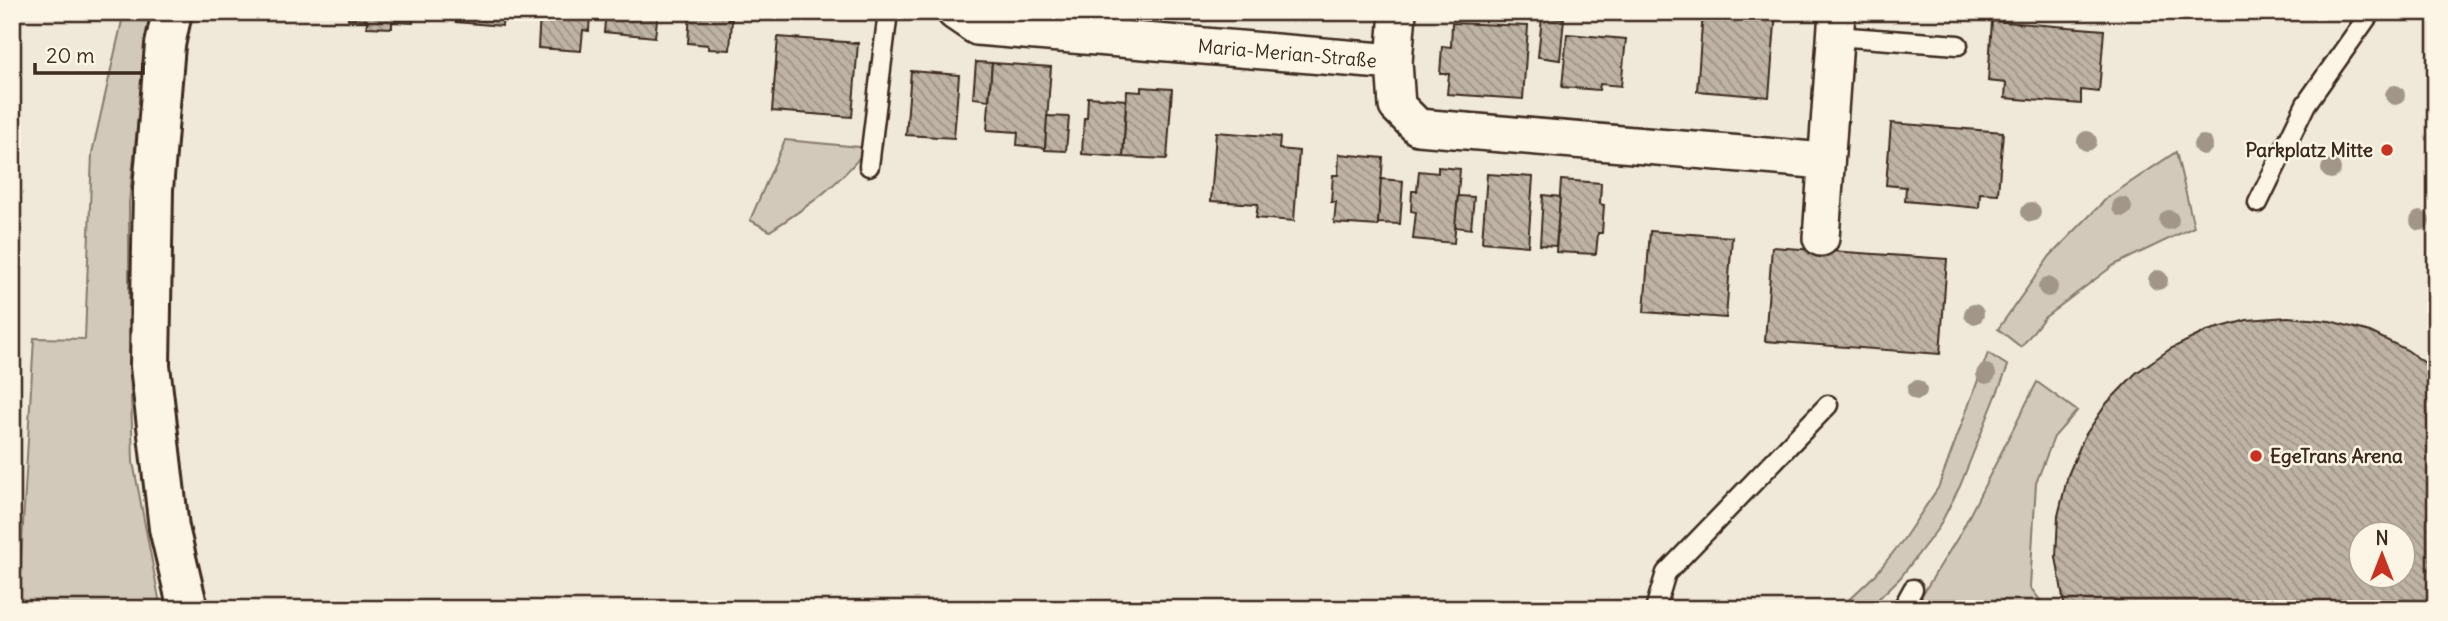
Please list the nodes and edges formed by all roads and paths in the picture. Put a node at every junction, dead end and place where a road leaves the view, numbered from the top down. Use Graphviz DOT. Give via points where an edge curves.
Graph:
graph roads {
  1 [pos="172,12"];
  2 [pos="888,12"];
  3 [pos="955,12"];
  4 [pos="1398,12"];
  5 [pos="2371,12"];
  6 [pos="1836,24"];
  7 [pos="1958,45"];
  8 [pos="1394,62"];
  9 [pos="1825,161"];
  10 [pos="869,166"];
  11 [pos="2258,203"];
  12 [pos="1821,238"];
  13 [pos="1828,405"];
  14 [pos="1913,589"];
  15 [pos="188,609"];
  16 [pos="1655,609"];
  17 [pos="1902,609"];
  1 -- 15 [label="main road" via="153,189 150,366 169,528"];
  2 -- 10 [label="lane"];
  3 -- 8 [label="street, Maria-Merian-Straße" via="977,27"];
  4 -- 8 [label="street"];
  5 -- 11 [label="lane" via="2306,104"];
  6 -- 7 [label="lane"];
  6 -- 9 [label="street"];
  8 -- 9 [label="street, Maria-Merian-Straße" via="1397,106 1418,127"];
  9 -- 12 [label="street"];
  13 -- 16 [label="lane" via="1665,573"];
  14 -- 17 [label="lane"];
}
